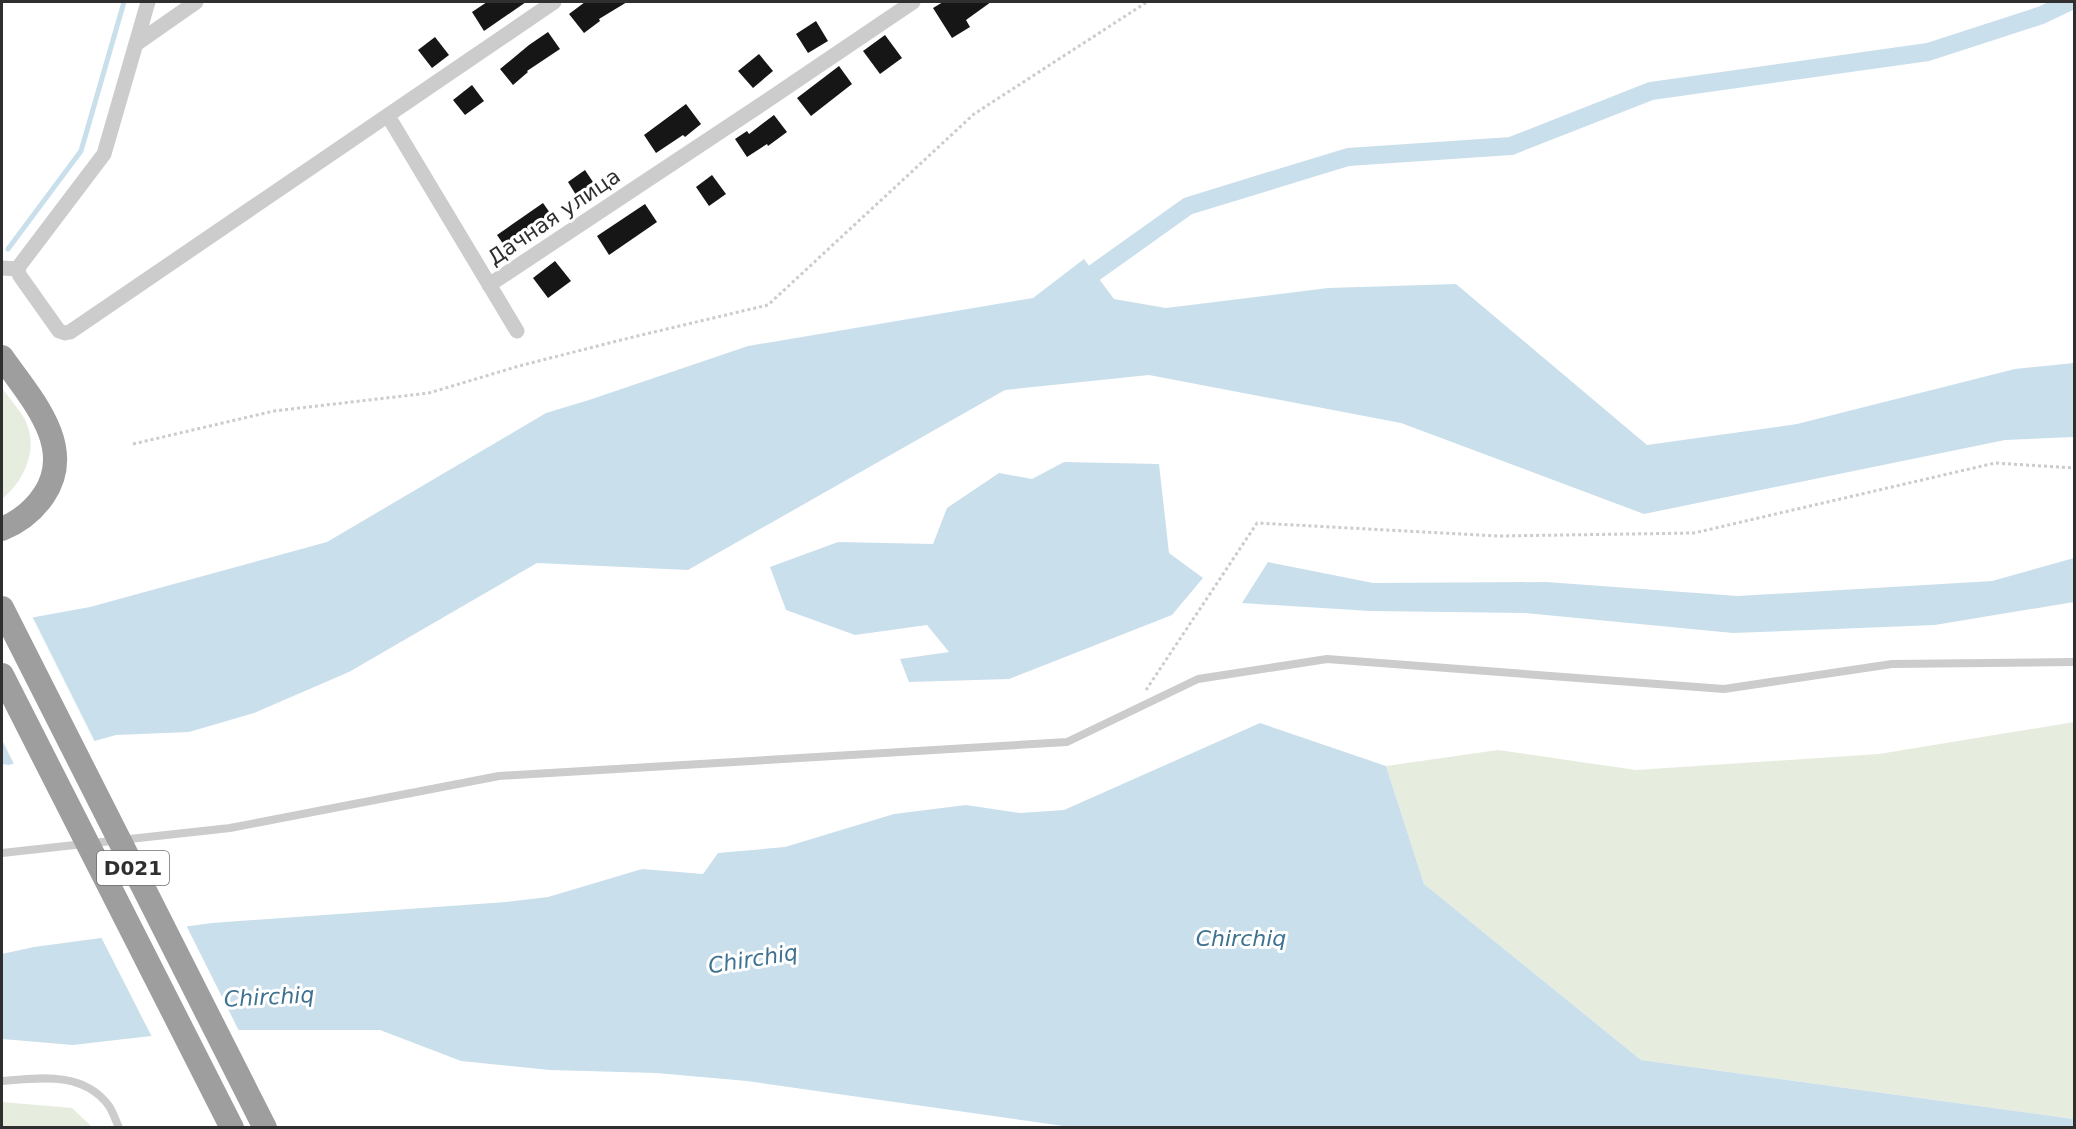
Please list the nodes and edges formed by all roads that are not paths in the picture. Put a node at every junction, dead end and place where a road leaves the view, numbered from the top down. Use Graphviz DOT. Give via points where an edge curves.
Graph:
graph roads {
  1 [pos="148,2"];
  2 [pos="196,2"];
  3 [pos="555,2"];
  4 [pos="913,2"];
  5 [pos="136,44"];
  6 [pos="388,116"];
  7 [pos="2,268"];
  8 [pos="17,269"];
  9 [pos="489,285"];
  10 [pos="517,331"];
  11 [pos="2,357"];
  12 [pos="2,529"];
  13 [pos="2,608"];
  14 [pos="2074,662"];
  15 [pos="2,675"];
  16 [pos="2,853"];
  17 [pos="2,1081"];
  18 [pos="119,1128"];
  19 [pos="232,1128"];
  20 [pos="265,1128"];
  1 -- 5 [label="street"];
  2 -- 5 [label="street"];
  3 -- 6 [label="street"];
  4 -- 9 [label="street, Дачная улица"];
  5 -- 8 [label="street" via="104,154"];
  6 -- 8 [label="street" via="70,332 59,331"];
  6 -- 9 [label="street, Дачная улица"];
  7 -- 8 [label="street"];
  9 -- 10 [label="street"];
  11 -- 12 [label="highway" via="46,422 56,457 53,477 41,499 24,516"];
  13 -- 20 [label="highway, D021, bridge"];
  14 -- 16 [label="lane" via="1892,664 1724,689 1327,659 1198,679 1067,742 499,776 230,828"];
  15 -- 19 [label="highway, D021, bridge"];
  17 -- 18 [label="lane" via="59,1078 80,1083 110,1107"];
}
